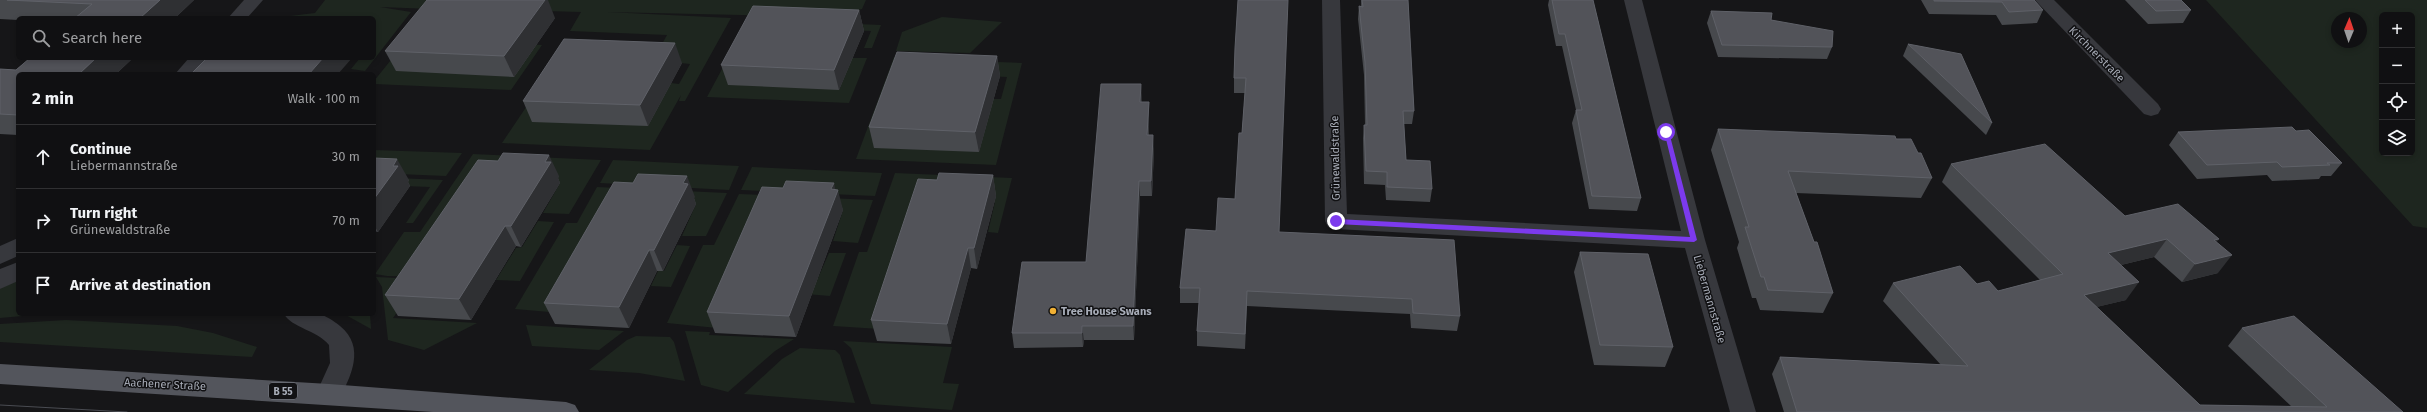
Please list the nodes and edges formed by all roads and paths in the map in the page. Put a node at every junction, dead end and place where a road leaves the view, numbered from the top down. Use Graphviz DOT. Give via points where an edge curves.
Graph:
graph roads {
  1 [pos="254,0"];
  2 [pos="1332,0"];
  3 [pos="1633,0"];
  4 [pos="2044,0"];
  5 [pos="239,16"];
  6 [pos="198,60"];
  7 [pos="187,72"];
  8 [pos="2151,109"];
  9 [pos="1694,240"];
  10 [pos="16,247"];
  11 [pos="0,256"];
  12 [pos="16,271"];
  13 [pos="0,280"];
  14 [pos="300,316"];
  15 [pos="0,374"];
  16 [pos="329,394"];
  17 [pos="566,412"];
  18 [pos="1743,412"];
  1 -- 5 [label="street"];
  2 -- 9 [label="street, Grünewaldstraße" via="1336,221"];
  3 -- 9 [label="street, Liebermannstraße"];
  4 -- 8 [label="street, Kirchnerstraße"];
  6 -- 7 [label="street"];
  9 -- 18 [label="street, Liebermannstraße"];
  10 -- 11 [label="street"];
  12 -- 13 [label="street"];
  14 -- 16 [label="street" via="325,327 335,335 341,346 343,358"];
  15 -- 16 [label="main road, Aachener Straße / B 55"];
  16 -- 17 [label="main road, Aachener Straße / B 55"];
}
